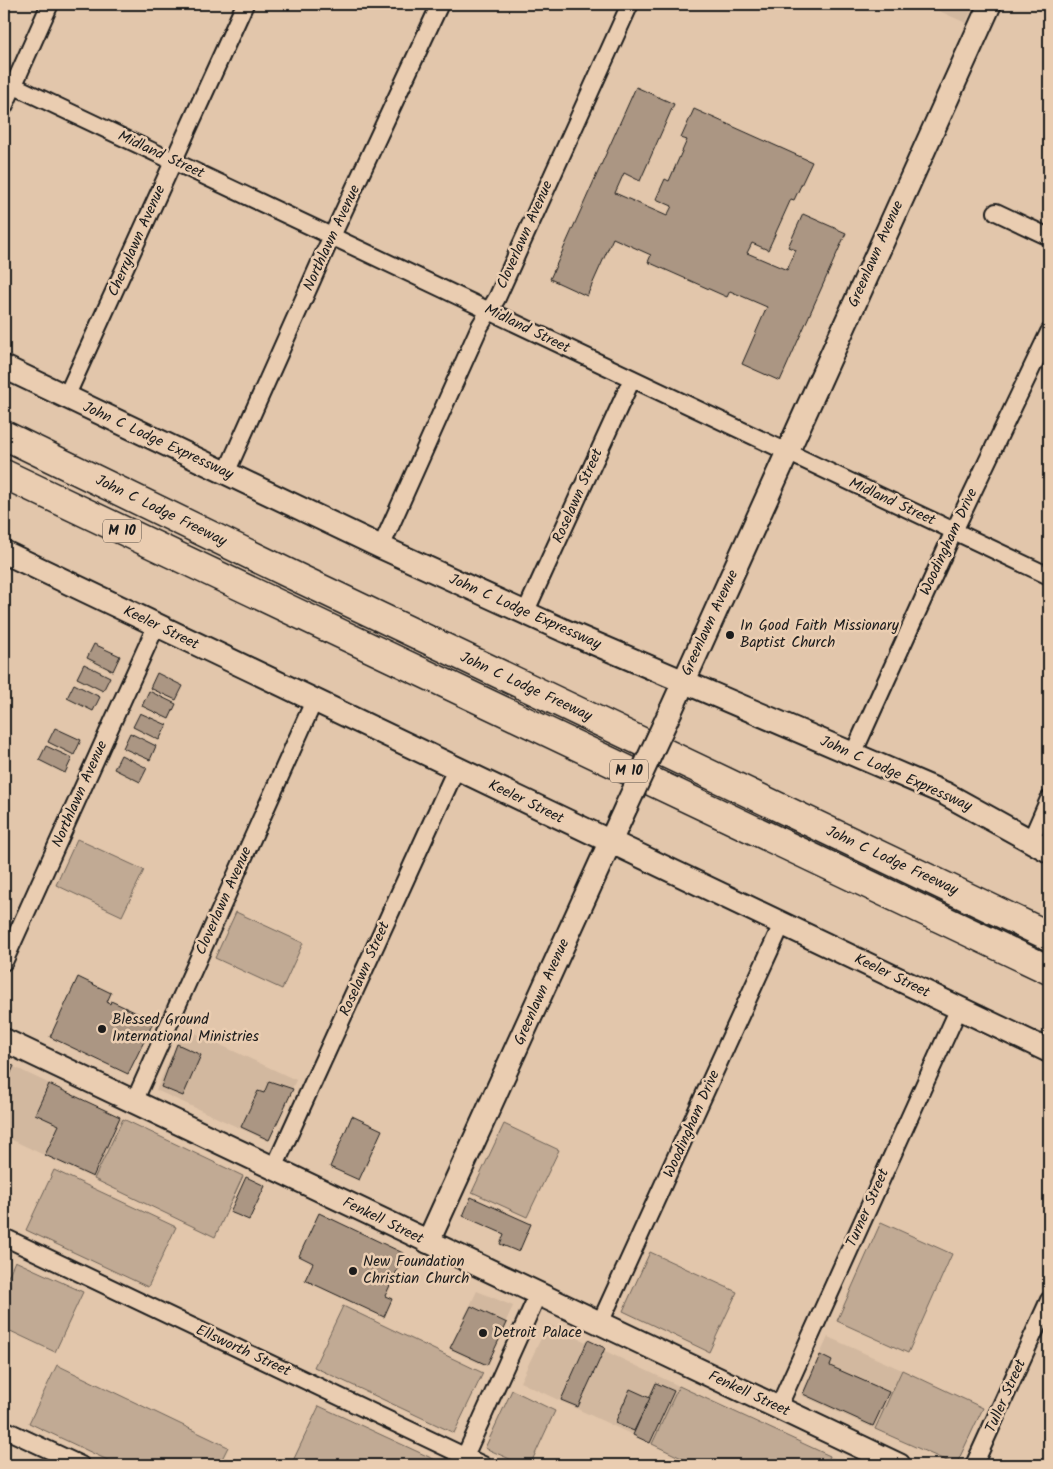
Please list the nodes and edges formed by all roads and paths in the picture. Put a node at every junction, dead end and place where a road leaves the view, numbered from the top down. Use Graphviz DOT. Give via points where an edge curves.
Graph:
graph roads {
  1 [pos="50,4"];
  2 [pos="245,4"];
  3 [pos="440,4"];
  4 [pos="630,4"];
  5 [pos="990,4"];
  6 [pos="9,83"];
  7 [pos="4,107"];
  8 [pos="174,160"];
  9 [pos="996,212"];
  10 [pos="332,236"];
  11 [pos="1049,237"];
  12 [pos="489,311"];
  13 [pos="1049,332"];
  14 [pos="4,367"];
  15 [pos="632,379"];
  16 [pos="66,397"];
  17 [pos="4,435"];
  18 [pos="787,452"];
  19 [pos="226,473"];
  20 [pos="4,474"];
  21 [pos="4,478"];
  22 [pos="34,489"];
  23 [pos="954,531"];
  24 [pos="381,547"];
  25 [pos="4,552"];
  26 [pos="1049,576"];
  27 [pos="525,613"];
  28 [pos="156,626"];
  29 [pos="683,682"];
  30 [pos="314,701"];
  31 [pos="853,754"];
  32 [pos="456,769"];
  33 [pos="1049,799"];
  34 [pos="610,842"];
  35 [pos="1040,846"];
  36 [pos="782,924"];
  37 [pos="1049,936"];
  38 [pos="4,962"];
  39 [pos="1049,970"];
  40 [pos="959,1008"];
  41 [pos="4,1040"];
  42 [pos="1049,1051"];
  43 [pos="134,1102"];
  44 [pos="274,1168"];
  45 [pos="4,1237"];
  46 [pos="428,1242"];
  47 [pos="538,1294"];
  48 [pos="1049,1300"];
  49 [pos="600,1324"];
  50 [pos="778,1408"];
  51 [pos="4,1429"];
  52 [pos="463,1461"];
  53 [pos="81,1465"];
  54 [pos="482,1465"];
  55 [pos="899,1465"];
  56 [pos="974,1465"];
  1 -- 6 [label="street"];
  2 -- 8 [label="street, Cherrylawn Avenue"];
  3 -- 10 [label="street, Northlawn Avenue"];
  4 -- 12 [label="street, Cloverlawn Avenue"];
  5 -- 18 [label="street, Greenlawn Avenue"];
  6 -- 7 [label="street"];
  6 -- 8 [label="street, Midland Street"];
  8 -- 10 [label="street, Midland Street"];
  8 -- 16 [label="street, Cherrylawn Avenue"];
  9 -- 11 [label="street"];
  10 -- 12 [label="street, Midland Street"];
  10 -- 19 [label="street, Northlawn Avenue"];
  12 -- 15 [label="street, Midland Street"];
  12 -- 24 [label="street, Cloverlawn Avenue"];
  13 -- 23 [label="street, Woodingham Drive"];
  14 -- 16 [label="street, John C Lodge Expressway"];
  15 -- 18 [label="street, Midland Street"];
  15 -- 27 [label="street, Roselawn Street"];
  16 -- 19 [label="street, John C Lodge Expressway"];
  17 -- 37 [label="highway, John C Lodge Freeway / M 10"];
  18 -- 23 [label="street, Midland Street"];
  18 -- 29 [label="street, Greenlawn Avenue"];
  19 -- 24 [label="street, John C Lodge Expressway"];
  20 -- 22 [label="highway, John C Lodge Freeway / M 10"];
  21 -- 22 [label="highway"];
  22 -- 39 [label="highway, John C Lodge Freeway / M 10"];
  23 -- 26 [label="street, Midland Street"];
  23 -- 31 [label="street, Woodingham Drive"];
  24 -- 27 [label="street, John C Lodge Expressway"];
  25 -- 28 [label="street, Keeler Street"];
  27 -- 29 [label="street, John C Lodge Expressway"];
  28 -- 30 [label="street, Keeler Street"];
  28 -- 38 [label="street, Northlawn Avenue"];
  29 -- 31 [label="street, John C Lodge Expressway"];
  29 -- 34 [label="street, Greenlawn Avenue, bridge"];
  30 -- 32 [label="street, Keeler Street"];
  30 -- 43 [label="street, Cloverlawn Avenue"];
  31 -- 35 [label="street, John C Lodge Expressway" via="949,796"];
  32 -- 34 [label="street, Keeler Street"];
  32 -- 44 [label="street, Roselawn Street"];
  33 -- 35 [label="street"];
  34 -- 36 [label="street, Keeler Street"];
  34 -- 46 [label="street, Greenlawn Avenue"];
  36 -- 40 [label="street, Keeler Street"];
  36 -- 49 [label="street, Woodingham Drive"];
  40 -- 42 [label="street, Keeler Street"];
  40 -- 50 [label="street, Turner Street"];
  41 -- 43 [label="street, Fenkell Street"];
  43 -- 44 [label="street, Fenkell Street"];
  44 -- 46 [label="street, Fenkell Street"];
  45 -- 52 [label="street, Ellsworth Street"];
  46 -- 47 [label="street, Fenkell Street"];
  47 -- 49 [label="street, Fenkell Street"];
  47 -- 52 [label="street"];
  48 -- 56 [label="street, Tuller Street"];
  49 -- 50 [label="street, Fenkell Street"];
  50 -- 55 [label="street, Fenkell Street"];
  51 -- 53 [label="street"];
  52 -- 54 [label="street, Ellsworth Street"];
}
